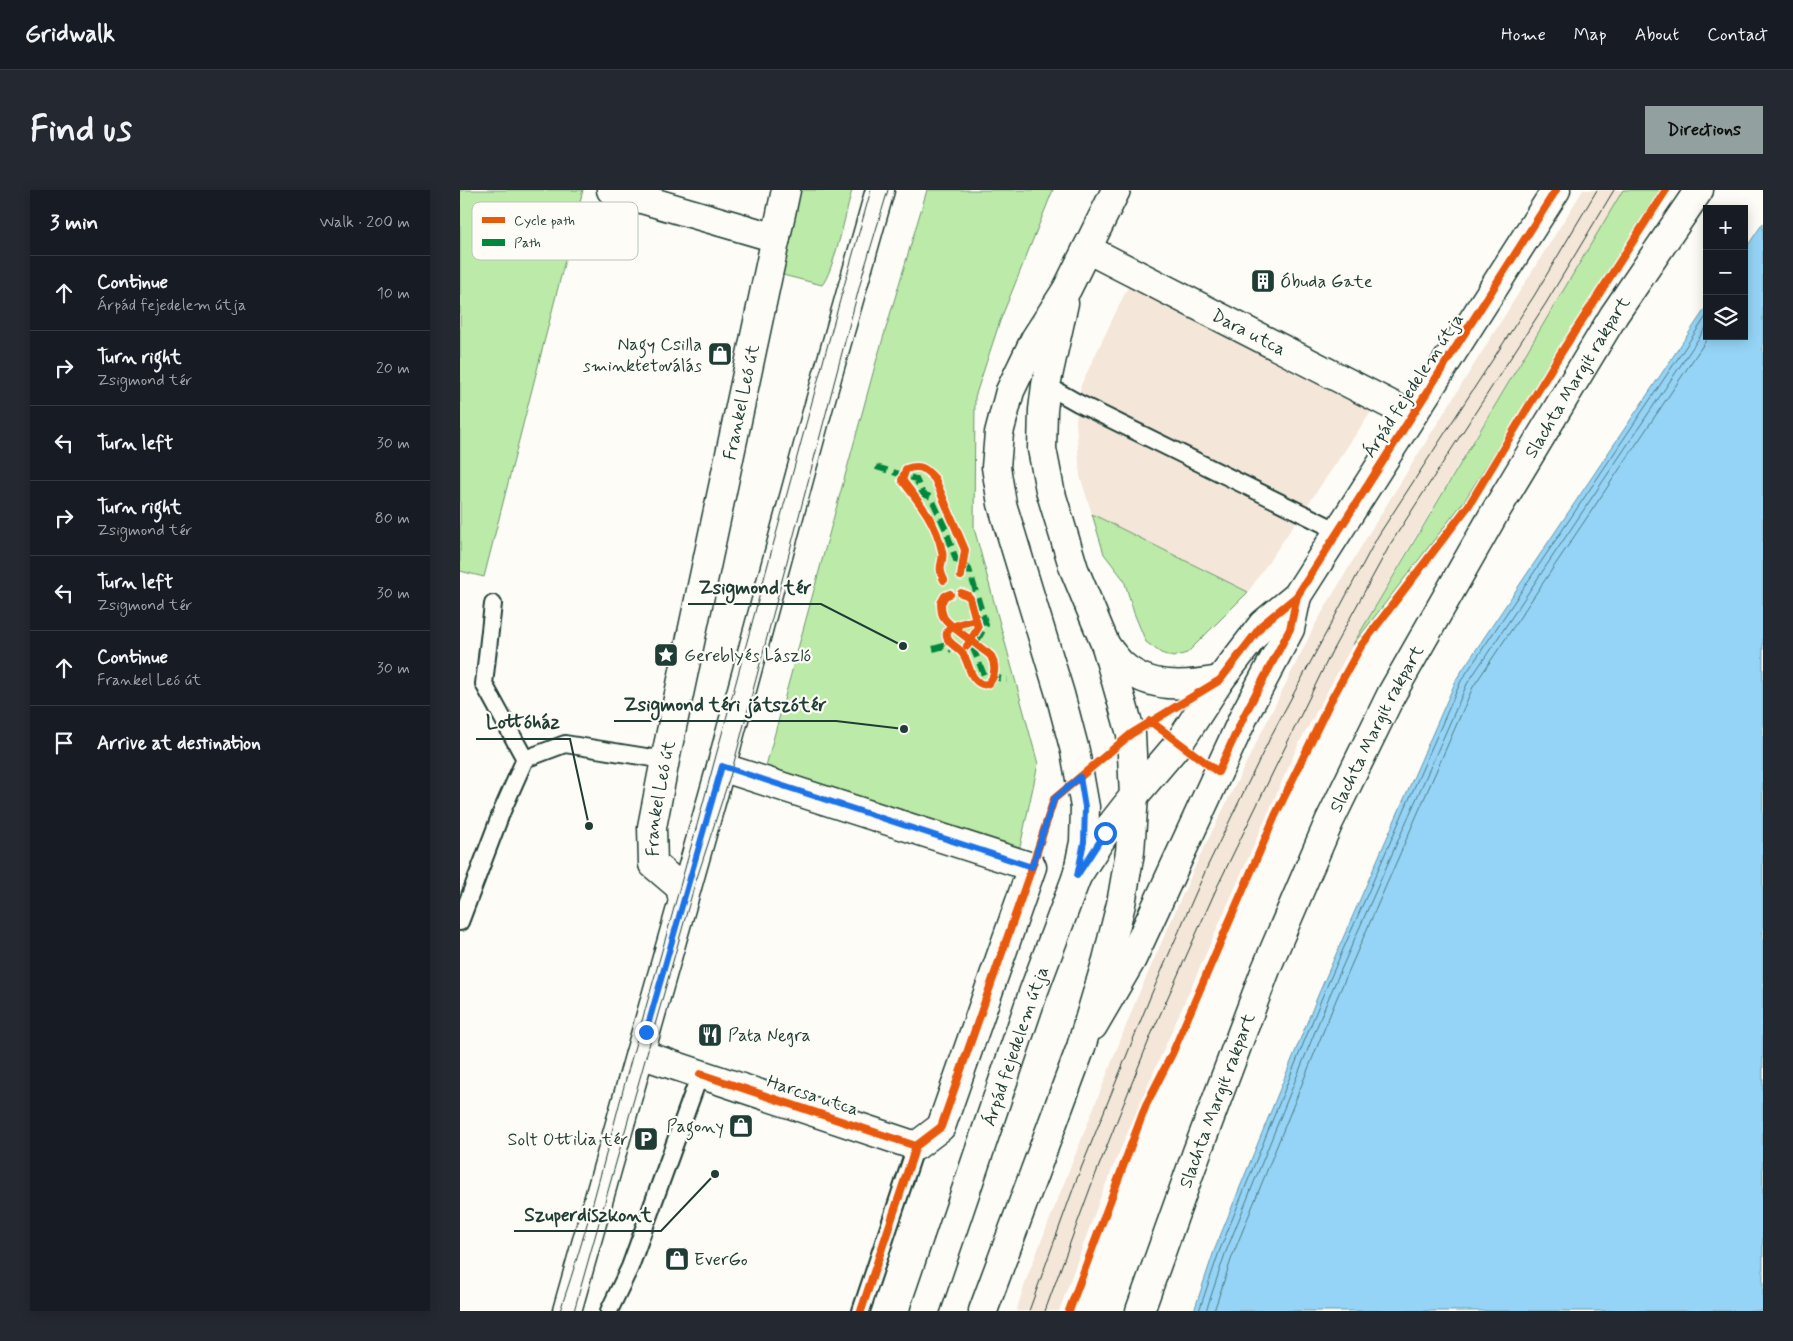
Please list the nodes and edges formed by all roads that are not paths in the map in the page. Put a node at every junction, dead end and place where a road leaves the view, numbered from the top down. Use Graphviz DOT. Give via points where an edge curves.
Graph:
graph roads {
  1 [pos="611,190"];
  2 [pos="786,190"];
  3 [pos="880,190"];
  4 [pos="1116,190"];
  5 [pos="1556,190"];
  6 [pos="1699,190"];
  7 [pos="776,238"];
  8 [pos="1087,249"];
  9 [pos="1067,290"];
  10 [pos="1046,385"];
  11 [pos="1411,415"];
  12 [pos="1338,531"];
  13 [pos="1297,596"];
  14 [pos="493,604"];
  15 [pos="1106,646"];
  16 [pos="1220,680"];
  17 [pos="525,759"];
  18 [pos="665,760"];
  19 [pos="722,766"];
  20 [pos="1134,796"];
  21 [pos="1077,876"];
  22 [pos="683,901"];
  23 [pos="460,922"];
  24 [pos="1080,1047"];
  25 [pos="640,1054"];
  26 [pos="700,1074"];
  27 [pos="916,1146"];
  28 [pos="567,1311"];
  29 [pos="609,1311"];
  30 [pos="861,1311"];
  31 [pos="925,1311"];
  32 [pos="983,1311"];
  33 [pos="1140,1311"];
  1 -- 7 [label="street"];
  2 -- 7 [label="street, Frankel Leó út"];
  3 -- 19 [label="street"];
  4 -- 8 [label="street"];
  5 -- 11 [label="street, Árpád fejedelem útja"];
  6 -- 33 [label="street, Slachta Margit rakpart" via="1614,315 1494,514 1391,695 1329,822 1266,969"];
  7 -- 18 [label="street, Frankel Leó út"];
  8 -- 9 [label="street"];
  8 -- 11 [label="street, Dara utca"];
  9 -- 10 [label="street"];
  9 -- 21 [label="street" via="1035,339 1010,391 999,433 996,467 1002,504 1060,694 1080,777 1085,815 1084,842"];
  10 -- 12 [label="lane"];
  10 -- 15 [label="street" via="1042,449 1050,490 1074,569"];
  11 -- 12 [label="street, Árpád fejedelem útja"];
  12 -- 13 [label="street, Árpád fejedelem útja"];
  13 -- 16 [label="street, Árpád fejedelem útja" via="1262,624"];
  13 -- 24 [label="street, Árpád fejedelem útja" via="1290,629 1246,714 1132,959"];
  14 -- 17 [label="lane" via="484,684"];
  15 -- 16 [label="street" via="1121,664 1161,684 1192,685"];
  15 -- 20 [label="street" via="1131,734"];
  16 -- 20 [label="street, Árpád fejedelem útja" via="1179,743"];
  17 -- 18 [label="lane" via="565,744"];
  17 -- 23 [label="lane"];
  18 -- 22 [label="street, Frankel Leó út" via="652,827 653,864 680,888"];
  19 -- 22 [label="street"];
  19 -- 27 [label="street" via="1032,867 940,1127"];
  20 -- 21 [label="street, Árpád fejedelem útja"];
  20 -- 24 [label="street, Árpád fejedelem útja" via="1130,852 1121,904"];
  21 -- 31 [label="street, Árpád fejedelem útja" via="1033,993"];
  22 -- 25 [label="street"];
  24 -- 32 [label="street, Árpád fejedelem útja"];
  25 -- 26 [label="street, Harcsa utca"];
  25 -- 28 [label="street"];
  26 -- 27 [label="street, Harcsa utca"];
  26 -- 29 [label="lane" via="630,1266"];
  27 -- 30 [label="lane"];
}
